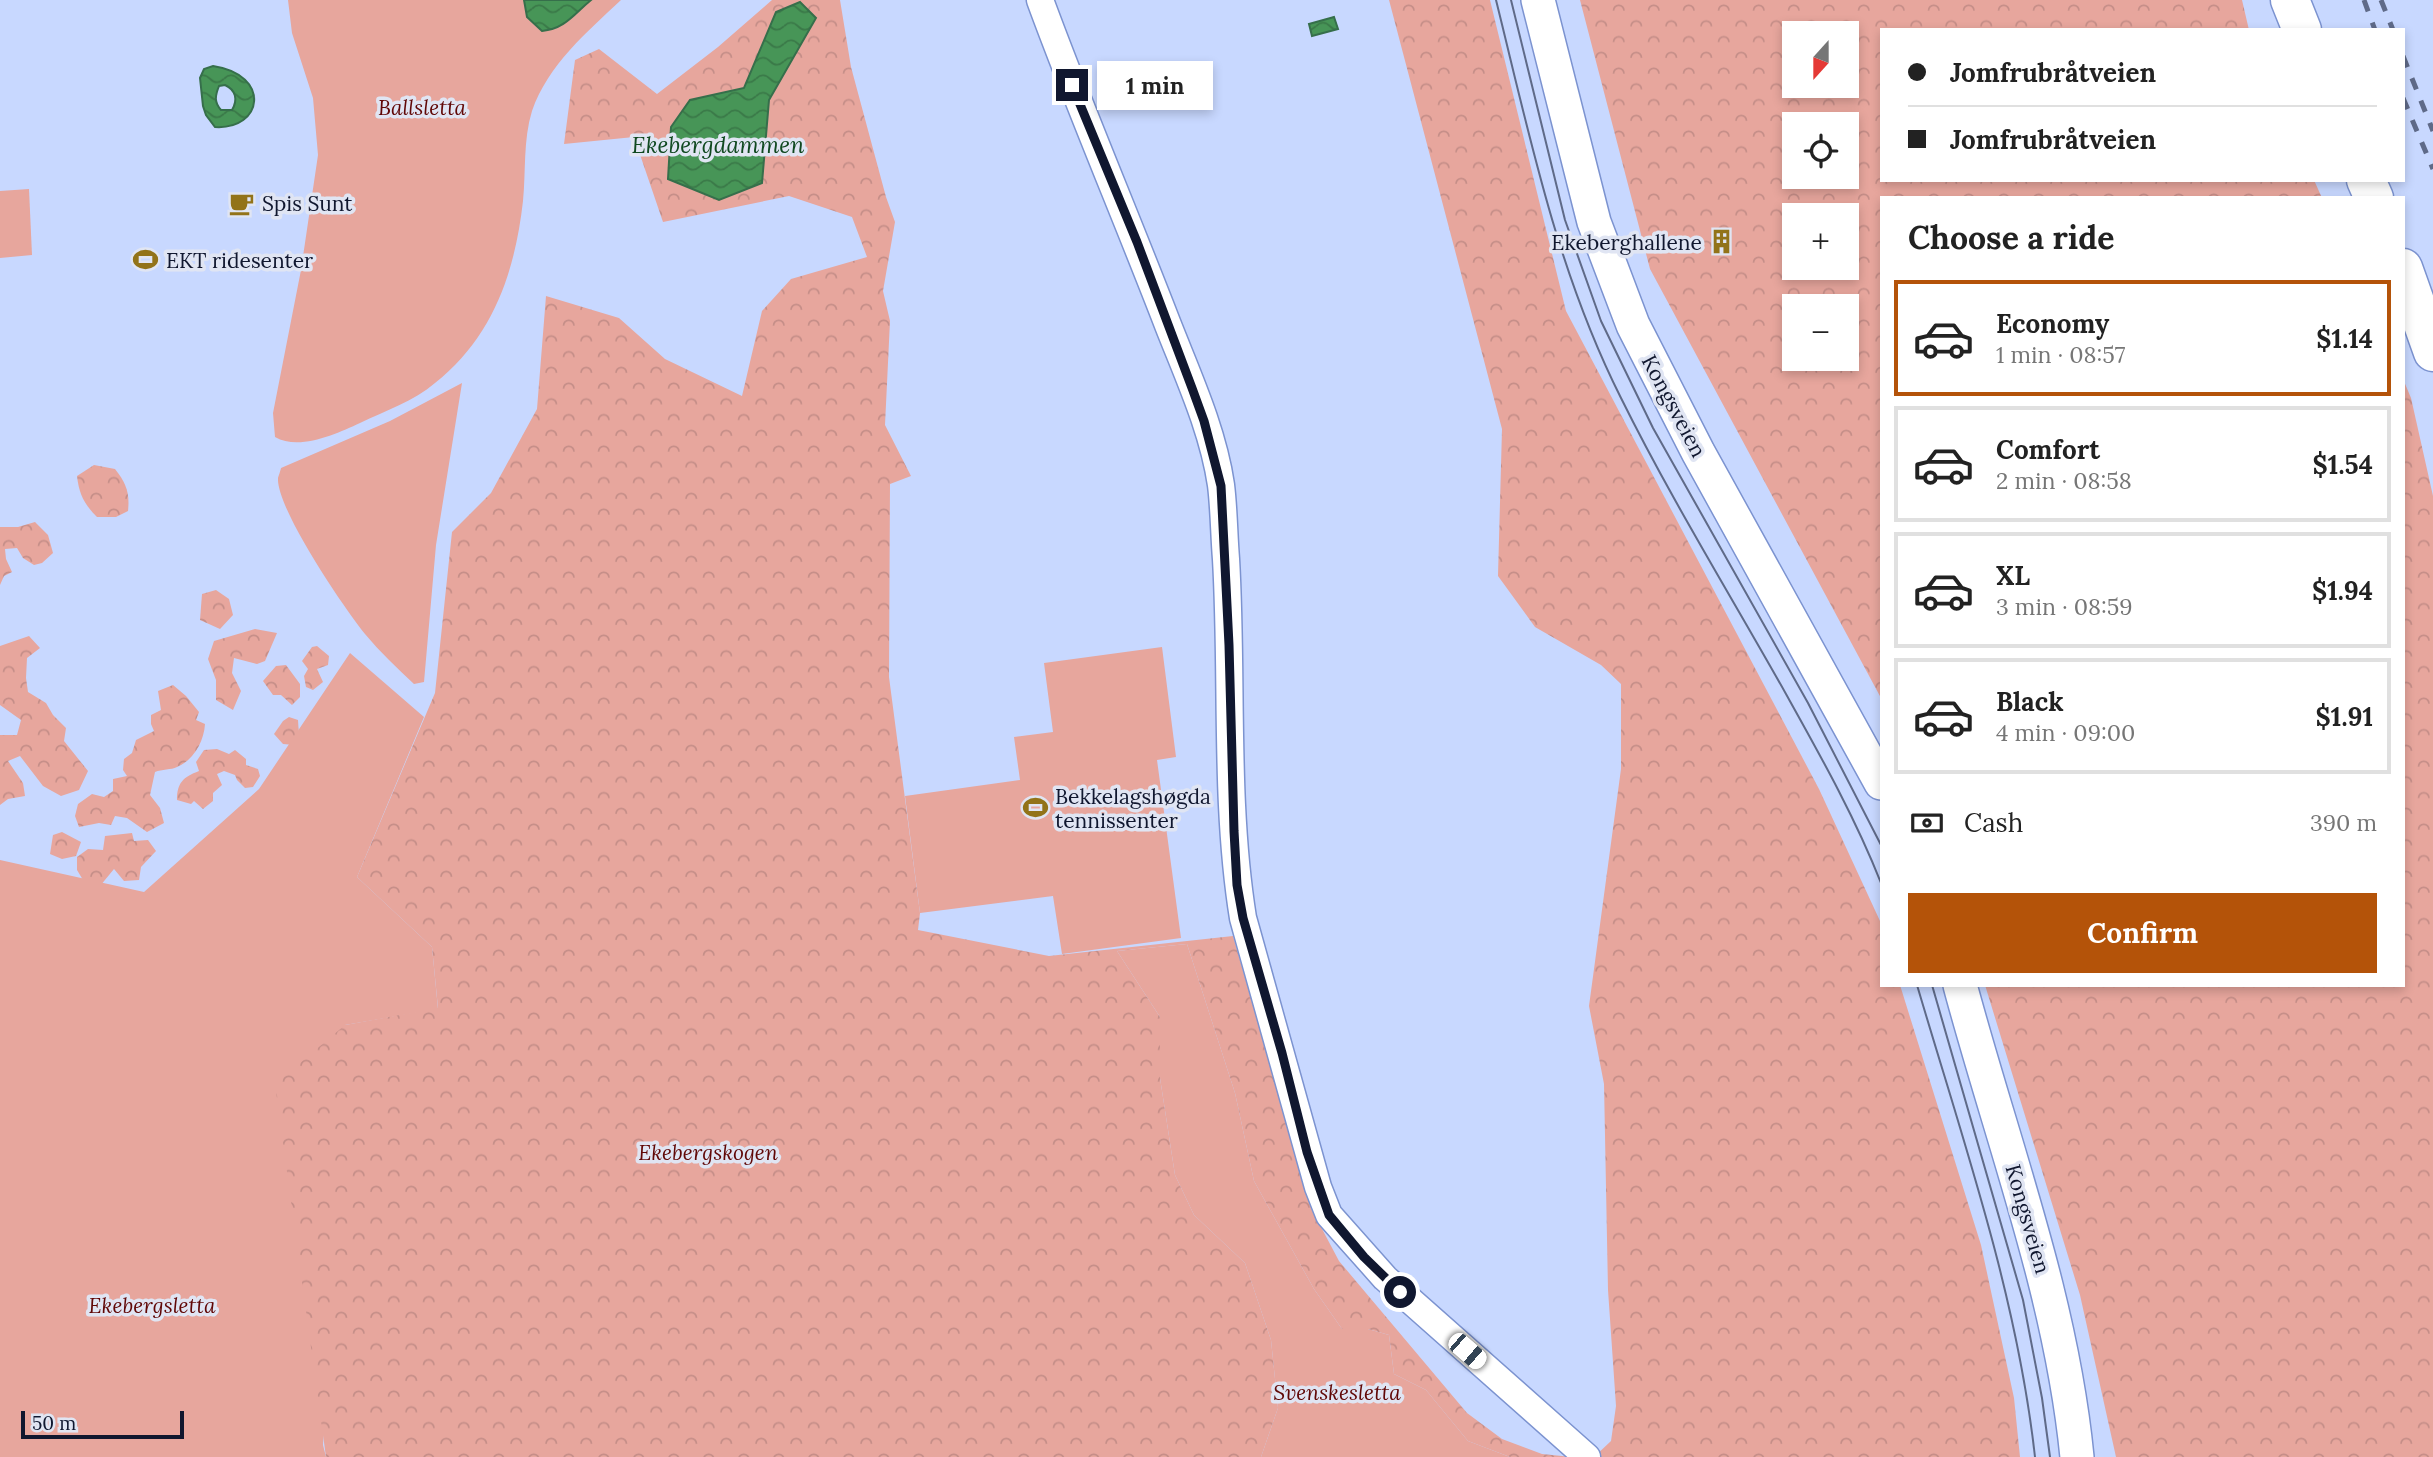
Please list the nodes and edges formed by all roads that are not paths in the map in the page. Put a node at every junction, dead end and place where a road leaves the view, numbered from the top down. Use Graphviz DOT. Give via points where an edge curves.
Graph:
graph roads {
  1 [pos="1040,0"];
  2 [pos="1538,0"];
  3 [pos="2290,0"];
  4 [pos="2301,28"];
  5 [pos="2405,274"];
  6 [pos="2433,352"];
  7 [pos="1880,781"];
  8 [pos="1961,987"];
  9 [pos="1587,1457"];
  10 [pos="2077,1457"];
  1 -- 9 [label="street" via="1175,342 1217,466 1227,577 1237,885 1318,1187 1342,1233 1385,1278"];
  2 -- 7 [label="main road, Kongsveien" via="1594,222 1633,325"];
  3 -- 4 [label="highway"];
  5 -- 6 [label="highway"];
  8 -- 10 [label="main road, Kongsveien" via="2048,1288"];
}
